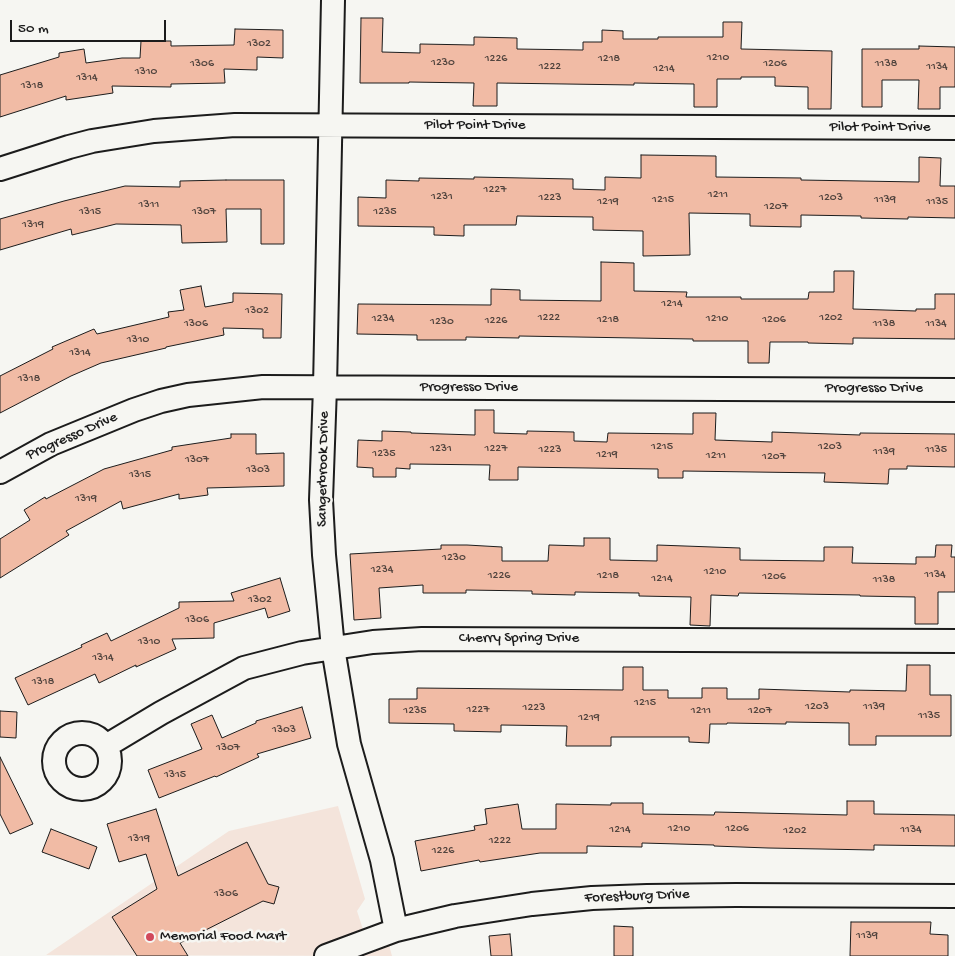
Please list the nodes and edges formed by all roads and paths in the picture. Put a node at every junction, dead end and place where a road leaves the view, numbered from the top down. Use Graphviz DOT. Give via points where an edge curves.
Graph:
graph roads {
  1 [pos="333,0"];
  2 [pos="330,125"];
  3 [pos="955,128"];
  4 [pos="0,169"];
  5 [pos="325,387"];
  6 [pos="955,390"];
  7 [pos="0,472"];
  8 [pos="955,641"];
  9 [pos="332,648"];
  10 [pos="106,746"];
  11 [pos="955,896"];
  12 [pos="396,930"];
  13 [pos="326,956"];
  1 -- 2 [label="street, Sangerbrook Drive"];
  2 -- 3 [label="street, Pilot Point Drive"];
  2 -- 4 [label="street, Pilot Point Drive" via="235,125 154,131 92,141"];
  2 -- 5 [label="street, Sangerbrook Drive"];
  5 -- 6 [label="street, Progresso Drive"];
  5 -- 7 [label="street, Progresso Drive" via="263,387 161,401 51,444"];
  5 -- 9 [label="street, Sangerbrook Drive" via="321,500"];
  8 -- 9 [label="street, Cherry Spring Drive" via="422,639"];
  9 -- 10 [label="street, Cherry Spring Drive" via="244,668 161,712"];
  9 -- 12 [label="street, Sangerbrook Drive" via="349,744 382,860"];
  11 -- 12 [label="street, Forestburg Drive" via="592,898 532,904"];
  12 -- 13 [label="street, Forestburg Drive"];
}
